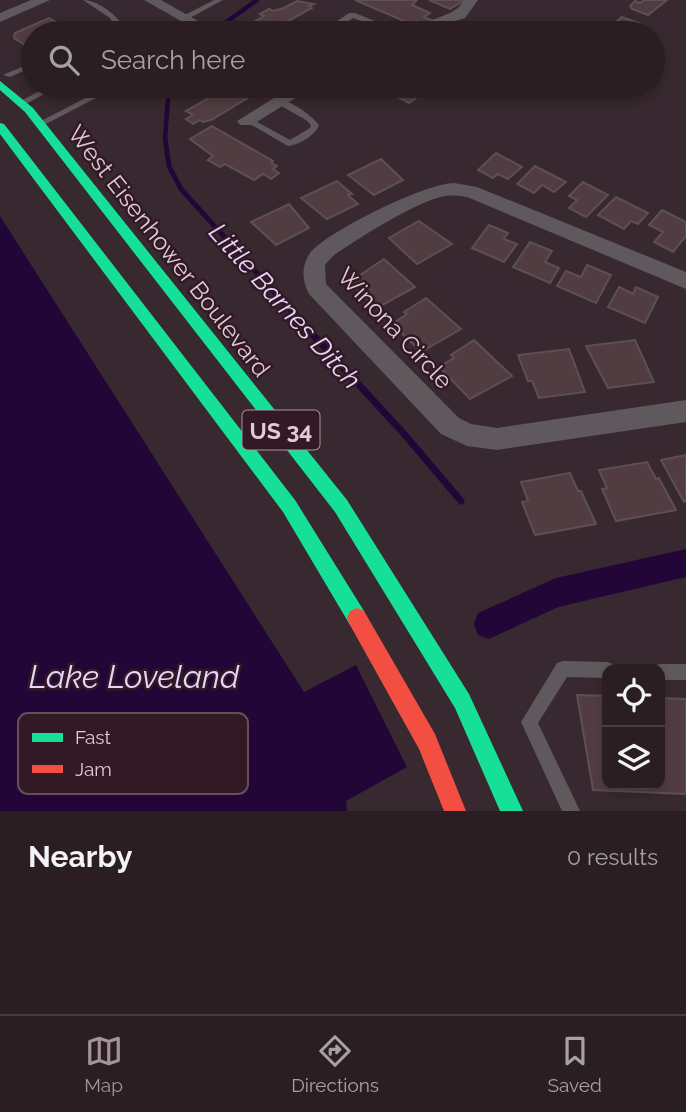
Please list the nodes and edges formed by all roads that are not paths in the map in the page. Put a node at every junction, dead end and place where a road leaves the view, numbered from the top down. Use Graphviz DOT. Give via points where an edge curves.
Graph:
graph roads {
  1 [pos="43,0"];
  2 [pos="86,0"];
  3 [pos="151,0"];
  4 [pos="220,0"];
  5 [pos="471,0"];
  6 [pos="0,18"];
  7 [pos="183,18"];
  8 [pos="116,21"];
  9 [pos="189,21"];
  10 [pos="343,21"];
  11 [pos="368,21"];
  12 [pos="441,21"];
  13 [pos="21,70"];
  14 [pos="3,78"];
  15 [pos="31,98"];
  16 [pos="91,98"];
  17 [pos="284,98"];
  18 [pos="279,101"];
  19 [pos="21,103"];
  20 [pos="246,121"];
  21 [pos="39,124"];
  22 [pos="0,126"];
  23 [pos="686,281"];
  24 [pos="686,411"];
  25 [pos="602,670"];
  26 [pos="665,671"];
  27 [pos="686,672"];
  28 [pos="456,811"];
  29 [pos="512,811"];
  30 [pos="570,811"];
  1 -- 6 [label="street"];
  2 -- 8 [label="lane"];
  3 -- 7 [label="street"];
  4 -- 7 [label="lane"];
  5 -- 12 [label="street" via="460,16"];
  7 -- 9 [label="street"];
  10 -- 11 [label="lane" via="352,15"];
  13 -- 14 [label="lane"];
  14 -- 19 [label="highway, West Eisenhower Boulevard / US 34"];
  15 -- 19 [label="lane"];
  16 -- 21 [label="lane"];
  17 -- 18 [label="street"];
  18 -- 20 [label="street"];
  18 -- 20 [label="lane" via="309,118 314,129 288,143"];
  19 -- 21 [label="highway, West Eisenhower Boulevard / US 34"];
  21 -- 29 [label="highway, West Eisenhower Boulevard / US 34" via="341,506 462,701"];
  22 -- 28 [label="highway, US 34" via="289,506 428,742"];
  23 -- 24 [label="street, Winona Circle" via="470,191 454,189 430,194 327,248 314,265 313,277 317,288 450,426 467,435 497,439"];
  25 -- 30 [label="lane" via="563,668 529,722"];
  26 -- 27 [label="lane"];
}
